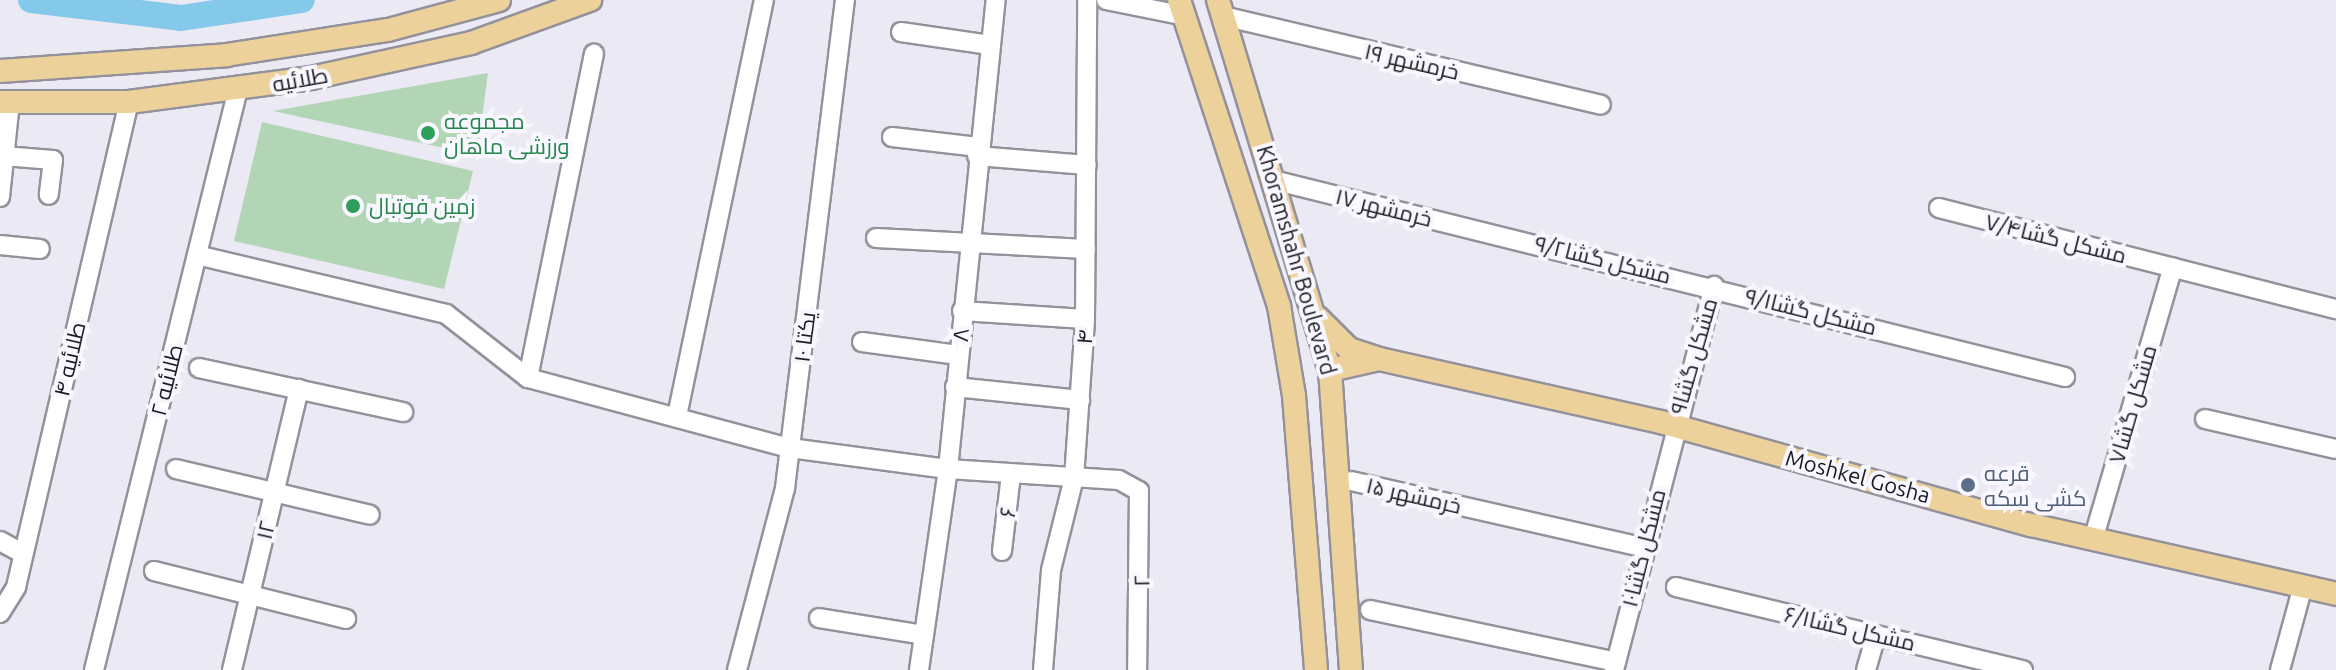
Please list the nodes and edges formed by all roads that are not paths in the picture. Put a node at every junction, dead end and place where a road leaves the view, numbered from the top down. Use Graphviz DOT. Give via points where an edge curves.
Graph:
graph roads {
  1 [pos="499,0"];
  2 [pos="590,0"];
  3 [pos="764,0"];
  4 [pos="845,0"];
  5 [pos="996,0"];
  6 [pos="1087,0"];
  7 [pos="1106,0"];
  8 [pos="1182,8"];
  9 [pos="1221,8"];
  10 [pos="901,32"];
  11 [pos="990,45"];
  12 [pos="594,54"];
  13 [pos="0,71"];
  14 [pos="238,89"];
  15 [pos="5,102"];
  16 [pos="129,102"];
  17 [pos="1601,105"];
  18 [pos="892,137"];
  19 [pos="978,152"];
  20 [pos="4,156"];
  21 [pos="1087,165"];
  22 [pos="1277,181"];
  23 [pos="49,195"];
  24 [pos="0,197"];
  25 [pos="1939,208"];
  26 [pos="1491,233"];
  27 [pos="876,238"];
  28 [pos="967,244"];
  29 [pos="0,245"];
  30 [pos="40,249"];
  31 [pos="1086,249"];
  32 [pos="197,255"];
  33 [pos="2173,267"];
  34 [pos="1714,286"];
  35 [pos="2336,309"];
  36 [pos="962,311"];
  37 [pos="1315,315"];
  38 [pos="1085,319"];
  39 [pos="862,342"];
  40 [pos="958,355"];
  41 [pos="1379,359"];
  42 [pos="199,368"];
  43 [pos="1330,370"];
  44 [pos="2065,377"];
  45 [pos="528,378"];
  46 [pos="955,387"];
  47 [pos="299,389"];
  48 [pos="1080,400"];
  49 [pos="403,412"];
  50 [pos="677,416"];
  51 [pos="2205,419"];
  52 [pos="1673,426"];
  53 [pos="790,448"];
  54 [pos="2336,449"];
  55 [pos="176,469"];
  56 [pos="948,469"];
  57 [pos="1011,474"];
  58 [pos="1074,478"];
  59 [pos="1351,481"];
  60 [pos="274,492"];
  61 [pos="370,515"];
  62 [pos="2093,540"];
  63 [pos="0,541"];
  64 [pos="1642,547"];
  65 [pos="1002,551"];
  66 [pos="23,554"];
  67 [pos="154,571"];
  68 [pos="2303,586"];
  69 [pos="1676,587"];
  70 [pos="2336,594"];
  71 [pos="250,595"];
  72 [pos="3,603"];
  73 [pos="1370,610"];
  74 [pos="819,618"];
  75 [pos="346,619"];
  76 [pos="924,635"];
  77 [pos="1876,635"];
  78 [pos="1615,666"];
  79 [pos="94,670"];
  80 [pos="232,670"];
  81 [pos="737,670"];
  82 [pos="919,670"];
  83 [pos="1043,670"];
  84 [pos="1137,670"];
  85 [pos="1316,670"];
  86 [pos="1351,670"];
  87 [pos="1866,670"];
  88 [pos="2023,670"];
  89 [pos="2280,670"];
  1 -- 13 [label="main road, طلائیه" via="388,30 226,55"];
  2 -- 14 [label="main road, طلائیه" via="471,43"];
  3 -- 50 [label="street"];
  4 -- 53 [label="street, ۱۰ یکتا"];
  5 -- 11 [label="street, ۸"];
  6 -- 21 [label="street, ۴"];
  7 -- 8 [label="street"];
  8 -- 85 [label="main road" via="1279,306 1294,396"];
  9 -- 17 [label="street, ۱۹ خرمشهر"];
  9 -- 22 [label="main road, Khoramshahr Boulevard"];
  10 -- 11 [label="street"];
  11 -- 19 [label="street, ۸"];
  12 -- 45 [label="street"];
  14 -- 16 [label="main road, طلائیه"];
  14 -- 32 [label="street, طلائیه ۲"];
  15 -- 16 [label="main road, طلائیه"];
  15 -- 20 [label="street"];
  16 -- 66 [label="street, طلائیه ۴"];
  18 -- 19 [label="street"];
  19 -- 21 [label="street"];
  19 -- 28 [label="street, ۸"];
  20 -- 23 [label="street" via="53,160"];
  20 -- 24 [label="street"];
  21 -- 31 [label="street, ۴"];
  22 -- 26 [label="street, ۱۷ خرمشهر"];
  22 -- 37 [label="main road, Khoramshahr Boulevard"];
  25 -- 33 [label="street, مشکل گشا۷/۴"];
  26 -- 34 [label="street, مشکل گشا۹/۲"];
  27 -- 28 [label="street"];
  28 -- 31 [label="street"];
  28 -- 36 [label="street, ۸"];
  29 -- 30 [label="street"];
  31 -- 38 [label="street, ۴"];
  32 -- 45 [label="street" via="446,314"];
  32 -- 79 [label="street, طلائیه ۲"];
  33 -- 35 [label="street, مشکل گشا۷/۴"];
  33 -- 62 [label="street, مشکل گشا۷"];
  34 -- 44 [label="street, مشکل گشا۹/۱"];
  34 -- 52 [label="street, مشکل گشا۹"];
  36 -- 38 [label="street"];
  36 -- 40 [label="street, ۸"];
  37 -- 41 [label="main road" via="1349,349"];
  37 -- 43 [label="main road, Khoramshahr Boulevard"];
  38 -- 48 [label="street, ۴"];
  39 -- 40 [label="street"];
  40 -- 46 [label="street, ۸"];
  41 -- 43 [label="main road"];
  41 -- 52 [label="main road, Moshkel Gosha"];
  42 -- 47 [label="street"];
  43 -- 86 [label="main road, Khoramshahr Boulevard"];
  45 -- 50 [label="street"];
  46 -- 48 [label="street"];
  46 -- 56 [label="street, ۸"];
  47 -- 49 [label="street"];
  47 -- 60 [label="street, ۱۲"];
  48 -- 58 [label="street, ۴"];
  50 -- 53 [label="street"];
  51 -- 54 [label="street"];
  52 -- 62 [label="main road, Moshkel Gosha"];
  52 -- 64 [label="street, مشکل گشا۱۰"];
  53 -- 56 [label="street"];
  53 -- 81 [label="street, ۱۰ یکتا"];
  55 -- 60 [label="street"];
  56 -- 57 [label="street"];
  56 -- 76 [label="street, ۸"];
  57 -- 58 [label="street"];
  57 -- 65 [label="street, ۶"];
  58 -- 83 [label="street, ۴" via="1051,570"];
  58 -- 84 [label="street, ۲" via="1119,480 1139,491"];
  59 -- 64 [label="street, ۱۵ خرمشهر"];
  60 -- 61 [label="street"];
  60 -- 71 [label="street, ۱۲"];
  62 -- 68 [label="main road, Moshkel Gosha"];
  63 -- 66 [label="street"];
  64 -- 78 [label="street, مشکل گشا۱۰"];
  66 -- 72 [label="street, طلائیه ۴"];
  67 -- 71 [label="street"];
  68 -- 70 [label="main road, Moshkel Gosha"];
  68 -- 89 [label="street"];
  69 -- 77 [label="street, مشکل گشا۶/۱"];
  71 -- 75 [label="street"];
  71 -- 80 [label="street, ۱۲"];
  73 -- 78 [label="street"];
  74 -- 76 [label="street"];
  76 -- 82 [label="street, ۸"];
  77 -- 87 [label="street"];
  77 -- 88 [label="street, مشکل گشا۶/۱"];
}
